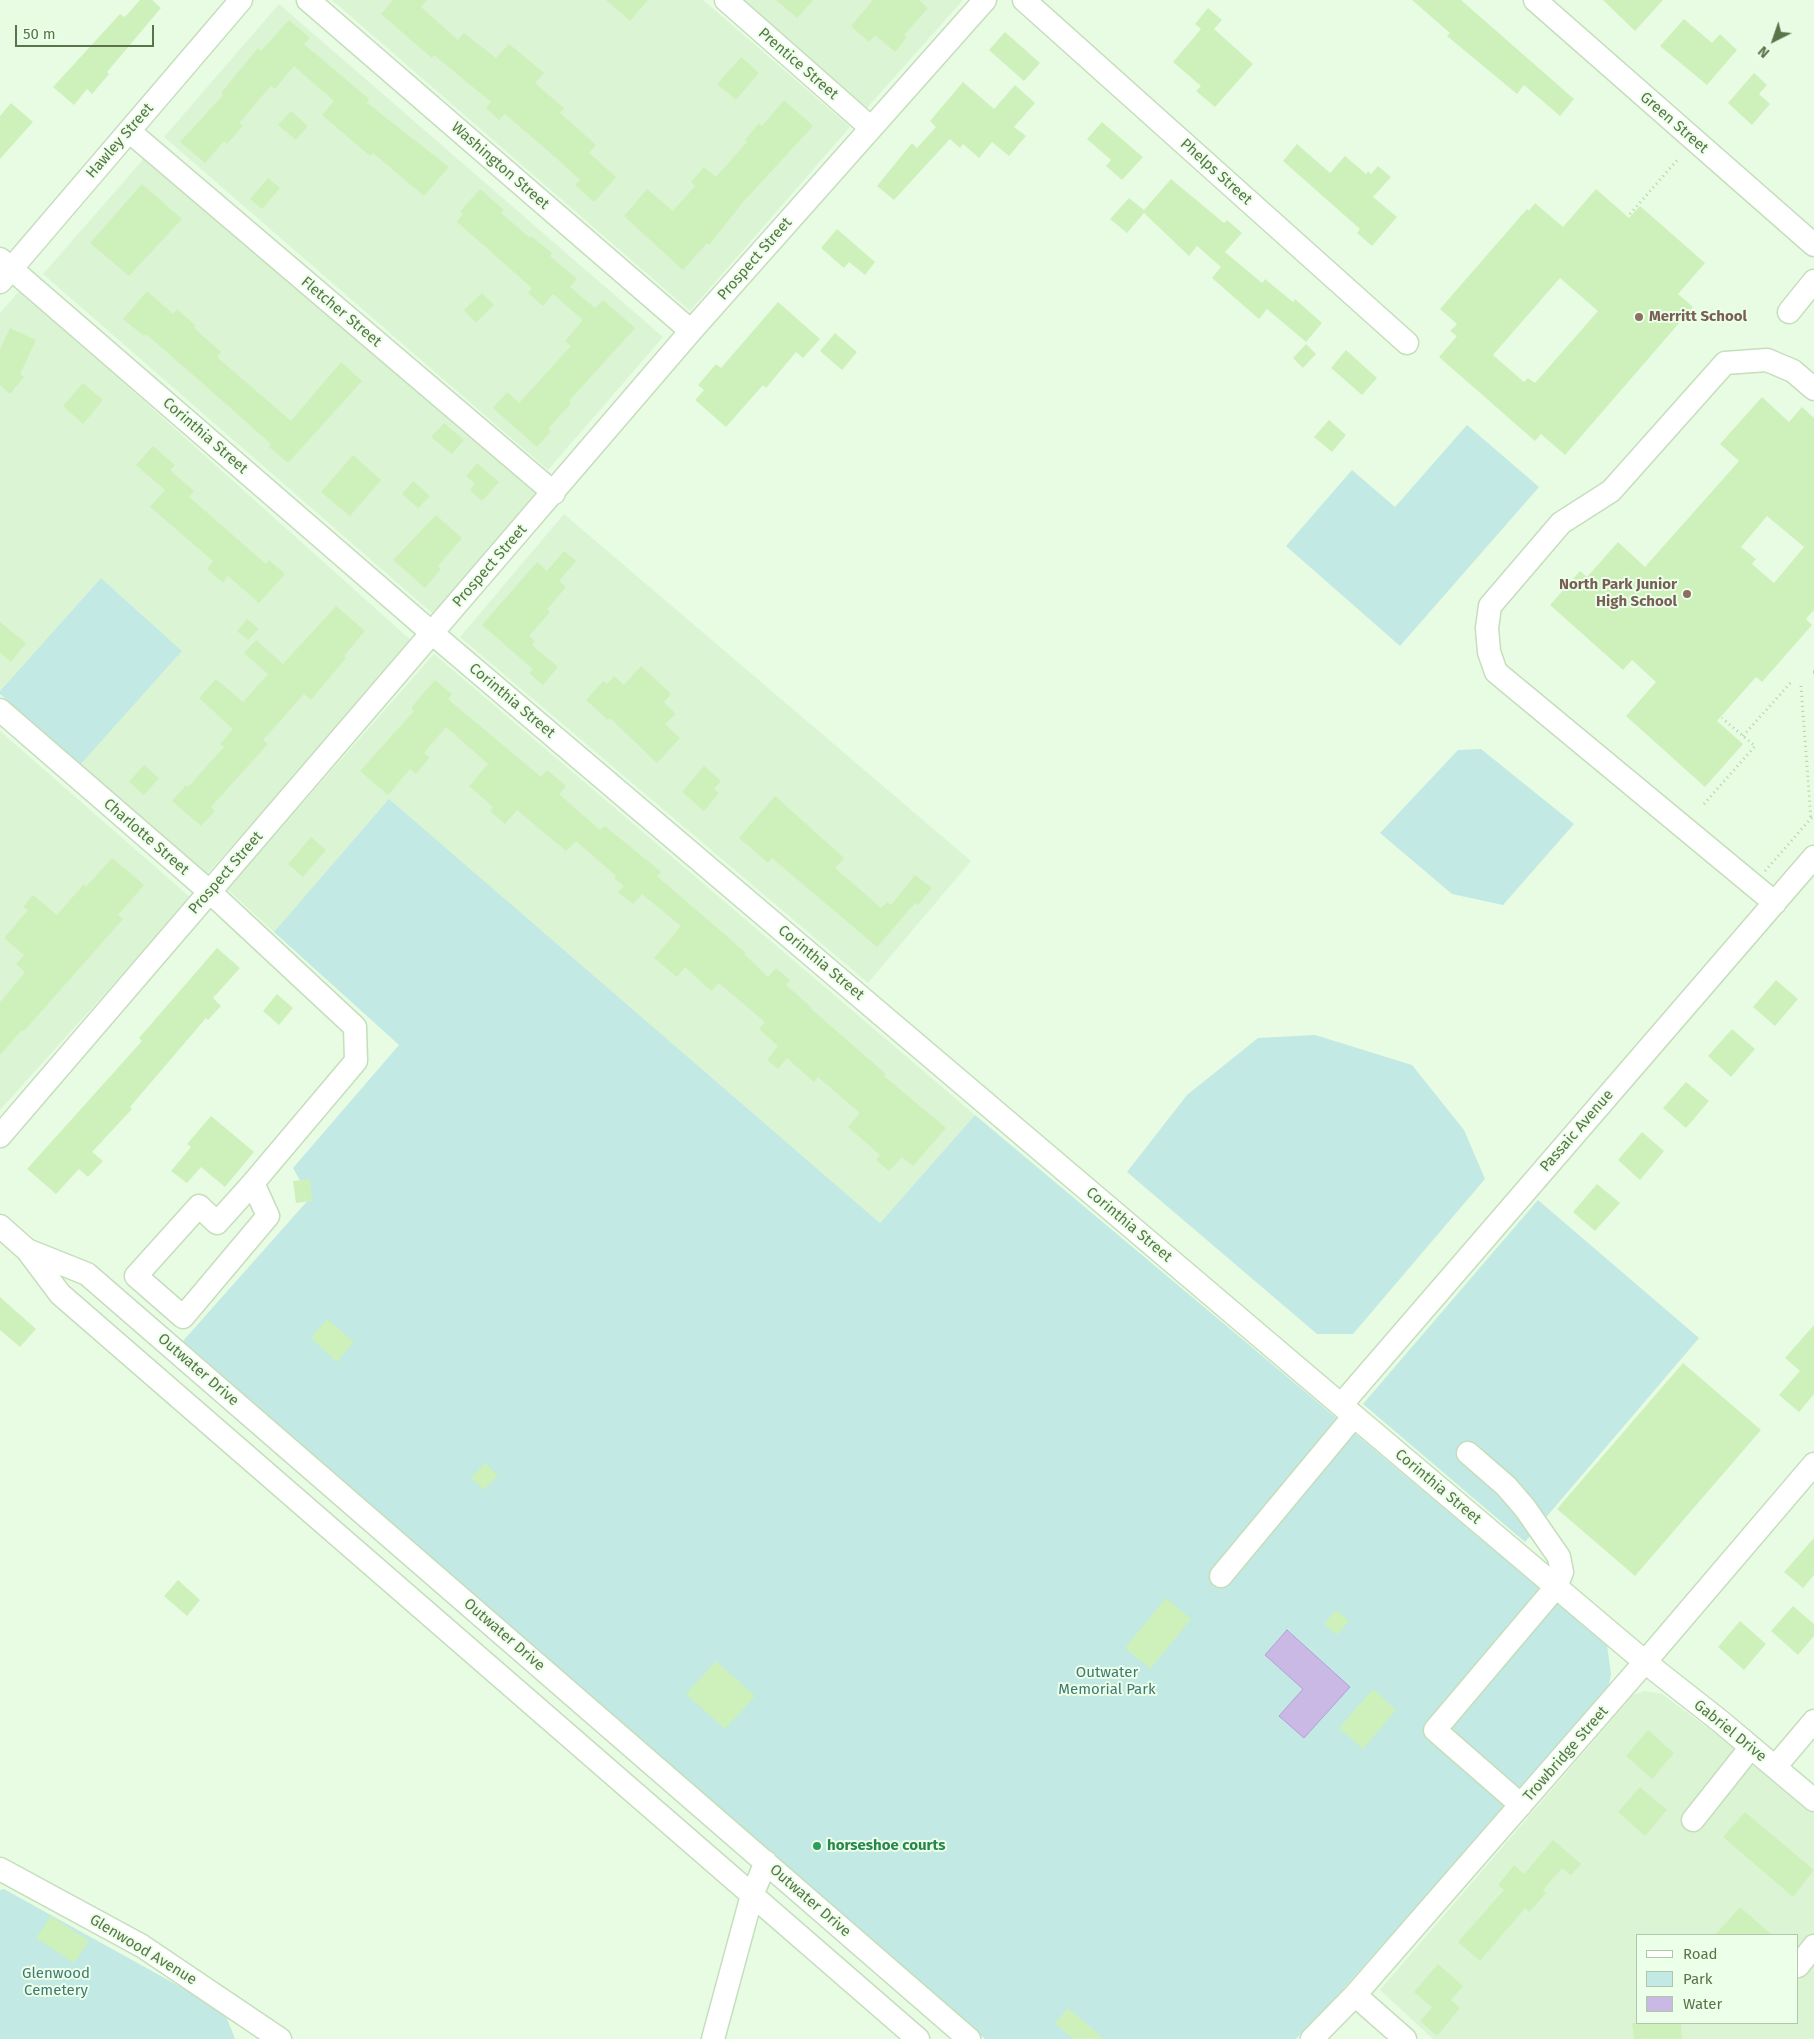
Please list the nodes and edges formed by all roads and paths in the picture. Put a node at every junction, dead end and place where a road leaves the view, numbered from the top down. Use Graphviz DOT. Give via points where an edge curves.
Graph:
graph roads {
  1 [pos="242,0"];
  2 [pos="308,0"];
  3 [pos="726,0"];
  4 [pos="985,0"];
  5 [pos="1024,0"];
  6 [pos="1535,0"];
  7 [pos="870,127"];
  8 [pos="128,131"];
  9 [pos="1679,158"];
  10 [pos="1630,214"];
  11 [pos="1814,245"];
  12 [pos="4,270"];
  13 [pos="1814,281"];
  14 [pos="1789,312"];
  15 [pos="691,332"];
  16 [pos="1407,343"];
  17 [pos="1814,390"];
  18 [pos="554,492"];
  19 [pos="432,633"];
  20 [pos="1793,680"];
  21 [pos="1800,686"];
  22 [pos="0,710"];
  23 [pos="1722,718"];
  24 [pos="1743,736"];
  25 [pos="1704,804"];
  26 [pos="1814,815"];
  27 [pos="1810,819"];
  28 [pos="1814,857"];
  29 [pos="1753,885"];
  30 [pos="210,892"];
  31 [pos="1775,903"];
  32 [pos="0,1136"];
  33 [pos="253,1183"];
  34 [pos="0,1226"];
  35 [pos="27,1250"];
  36 [pos="136,1276"];
  37 [pos="100,1285"];
  38 [pos="1347,1410"];
  39 [pos="1468,1453"];
  40 [pos="1814,1464"];
  41 [pos="1221,1576"];
  42 [pos="1556,1588"];
  43 [pos="1645,1662"];
  44 [pos="1814,1721"];
  45 [pos="1751,1747"];
  46 [pos="1775,1767"];
  47 [pos="1814,1800"];
  48 [pos="1521,1805"];
  49 [pos="1693,1820"];
  50 [pos="766,1862"];
  51 [pos="0,1869"];
  52 [pos="752,1895"];
  53 [pos="1814,1946"];
  54 [pos="1799,1965"];
  55 [pos="1355,1995"];
  56 [pos="280,2039"];
  57 [pos="713,2039"];
  58 [pos="918,2039"];
  59 [pos="969,2039"];
  60 [pos="1312,2039"];
  61 [pos="1405,2039"];
  1 -- 8 [label="street, Hawley Street"];
  2 -- 15 [label="street, Washington Street"];
  3 -- 7 [label="street, Prentice Street"];
  4 -- 7 [label="street, Prospect Street"];
  5 -- 16 [label="street, Phelps Street"];
  6 -- 11 [label="street, Green Street"];
  7 -- 15 [label="street, Prospect Street"];
  8 -- 12 [label="street, Hawley Street"];
  8 -- 18 [label="street, Fletcher Street"];
  9 -- 10 [label="path"];
  12 -- 19 [label="street, Corinthia Street"];
  13 -- 14 [label="street"];
  15 -- 18 [label="street, Prospect Street"];
  17 -- 29 [label="street" via="1793,371 1766,360 1725,363 1611,491 1561,523 1490,606 1488,621 1489,652 1496,672"];
  18 -- 19 [label="street, Prospect Street"];
  19 -- 30 [label="street, Prospect Street"];
  19 -- 38 [label="street, Corinthia Street"];
  20 -- 24 [label="path"];
  21 -- 27 [label="path"];
  22 -- 30 [label="street, Charlotte Street"];
  23 -- 24 [label="path"];
  24 -- 25 [label="path" via="1755,746"];
  26 -- 27 [label="path"];
  27 -- 29 [label="path"];
  28 -- 31 [label="street, Passaic Avenue"];
  29 -- 31 [label="street"];
  30 -- 32 [label="street, Prospect Street"];
  30 -- 33 [label="street, Charlotte Street" via="355,1028 356,1061"];
  31 -- 38 [label="street, Passaic Avenue"];
  33 -- 36 [label="street" via="218,1223 199,1206"];
  33 -- 36 [label="street" via="268,1216 183,1317"];
  34 -- 35 [label="street, Outwater Drive"];
  35 -- 37 [label="street, Outwater Drive" via="87,1274"];
  35 -- 52 [label="street, Outwater Drive" via="60,1294"];
  36 -- 37 [label="street"];
  37 -- 50 [label="street, Outwater Drive"];
  38 -- 41 [label="street, Passaic Avenue"];
  38 -- 42 [label="street, Corinthia Street"];
  39 -- 42 [label="street" via="1506,1486 1559,1557 1562,1572"];
  40 -- 43 [label="street, Trowbridge Street"];
  42 -- 43 [label="street, Corinthia Street"];
  42 -- 48 [label="street" via="1434,1730"];
  43 -- 45 [label="street, Gabriel Drive"];
  43 -- 48 [label="street, Trowbridge Street"];
  44 -- 46 [label="street"];
  45 -- 46 [label="street, Gabriel Drive"];
  45 -- 49 [label="street"];
  46 -- 47 [label="street, Gabriel Drive"];
  48 -- 55 [label="street, Trowbridge Street"];
  50 -- 52 [label="street"];
  50 -- 59 [label="street, Outwater Drive"];
  51 -- 56 [label="street, Glenwood Avenue" via="142,1946"];
  52 -- 57 [label="street"];
  52 -- 58 [label="street, Outwater Drive"];
  53 -- 54 [label="street"];
  55 -- 60 [label="street, Trowbridge Street"];
  55 -- 61 [label="street"];
}
